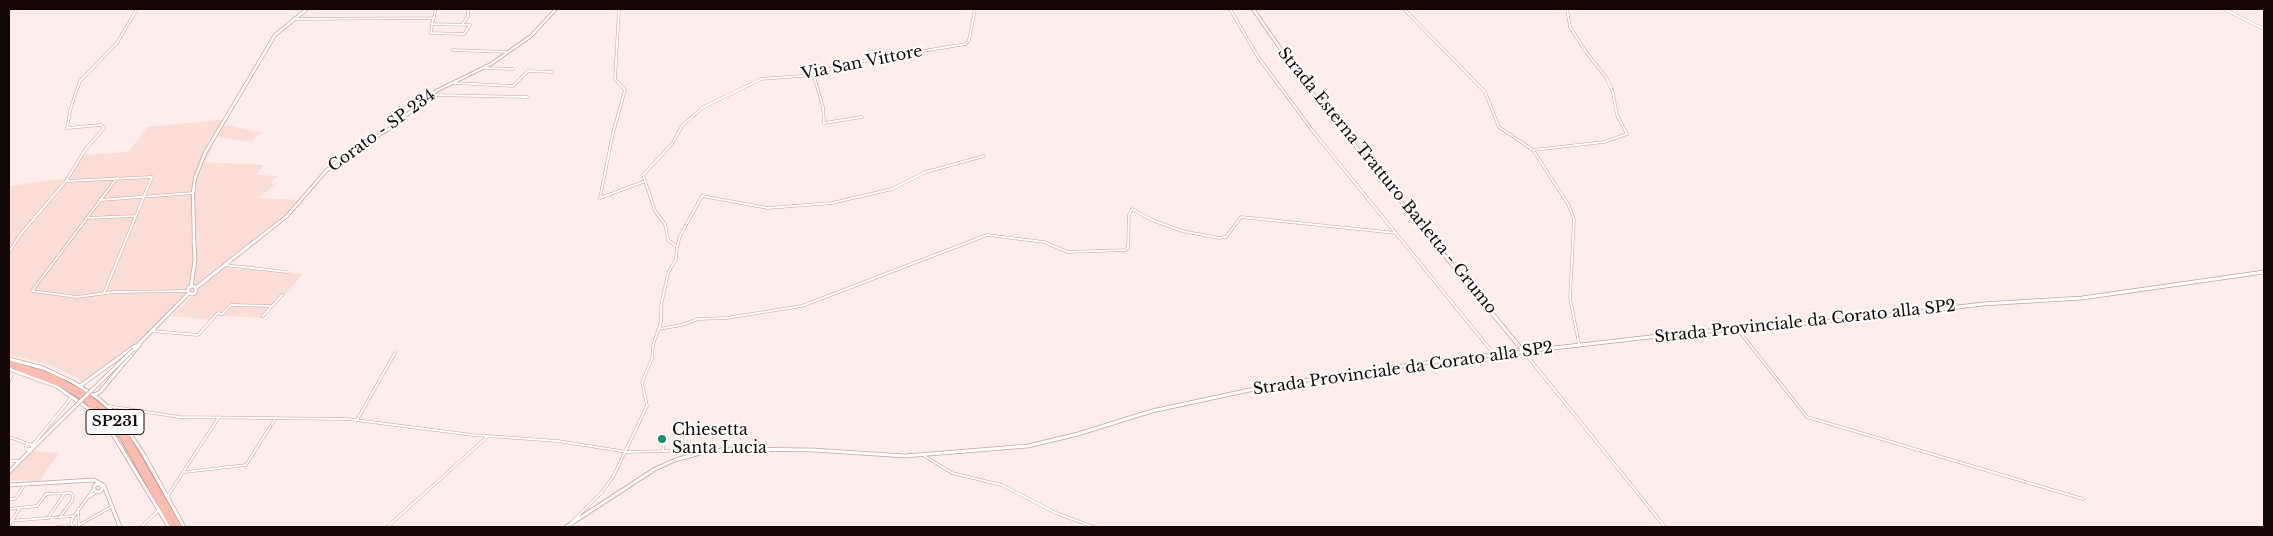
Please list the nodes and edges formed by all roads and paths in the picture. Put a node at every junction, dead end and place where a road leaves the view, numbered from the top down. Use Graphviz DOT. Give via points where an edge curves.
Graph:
graph roads {
  1 [pos="137,9"];
  2 [pos="307,9"];
  3 [pos="436,9"];
  4 [pos="468,9"];
  5 [pos="556,9"];
  6 [pos="619,9"];
  7 [pos="975,9"];
  8 [pos="1230,9"];
  9 [pos="1253,9"];
  10 [pos="1404,9"];
  11 [pos="1567,9"];
  12 [pos="2224,9"];
  13 [pos="433,18"];
  14 [pos="295,19"];
  15 [pos="432,24"];
  16 [pos="462,25"];
  17 [pos="2264,29"];
  18 [pos="453,50"];
  19 [pos="508,52"];
  20 [pos="483,68"];
  21 [pos="513,69"];
  22 [pos="552,72"];
  23 [pos="813,75"];
  24 [pos="452,83"];
  25 [pos="433,95"];
  26 [pos="527,97"];
  27 [pos="862,116"];
  28 [pos="1533,150"];
  29 [pos="984,156"];
  30 [pos="117,178"];
  31 [pos="66,181"];
  32 [pos="643,182"];
  33 [pos="193,193"];
  34 [pos="144,197"];
  35 [pos="100,200"];
  36 [pos="136,216"];
  37 [pos="86,218"];
  38 [pos="1396,233"];
  39 [pos="677,247"];
  40 [pos="9,252"];
  41 [pos="223,265"];
  42 [pos="287,272"];
  43 [pos="2264,272"];
  44 [pos="191,287"];
  45 [pos="197,287"];
  46 [pos="188,292"];
  47 [pos="104,293"];
  48 [pos="282,295"];
  49 [pos="272,306"];
  50 [pos="263,316"];
  51 [pos="658,329"];
  52 [pos="1721,330"];
  53 [pos="151,331"];
  54 [pos="141,341"];
  55 [pos="1579,344"];
  56 [pos="1524,351"];
  57 [pos="395,353"];
  58 [pos="1493,354"];
  59 [pos="9,364"];
  60 [pos="9,375"];
  61 [pos="9,382"];
  62 [pos="82,387"];
  63 [pos="100,392"];
  64 [pos="94,395"];
  65 [pos="72,396"];
  66 [pos="98,398"];
  67 [pos="107,406"];
  68 [pos="218,418"];
  69 [pos="275,419"];
  70 [pos="356,420"];
  71 [pos="488,436"];
  72 [pos="9,437"];
  73 [pos="22,442"];
  74 [pos="664,442"];
  75 [pos="29,444"];
  76 [pos="25,448"];
  77 [pos="32,448"];
  78 [pos="664,451"];
  79 [pos="627,452"];
  80 [pos="704,452"];
  81 [pos="922,455"];
  82 [pos="25,456"];
  83 [pos="9,461"];
  84 [pos="20,461"];
  85 [pos="9,472"];
  86 [pos="185,472"];
  87 [pos="86,481"];
  88 [pos="9,484"];
  89 [pos="103,486"];
  90 [pos="23,487"];
  91 [pos="95,491"];
  92 [pos="65,493"];
  93 [pos="106,495"];
  94 [pos="167,497"];
  95 [pos="9,499"];
  96 [pos="2082,499"];
  97 [pos="111,507"];
  98 [pos="20,508"];
  99 [pos="9,509"];
  100 [pos="78,509"];
  101 [pos="159,510"];
  102 [pos="73,516"];
  103 [pos="60,517"];
  104 [pos="48,518"];
  105 [pos="10,521"];
  106 [pos="71,524"];
  107 [pos="9,525"];
  108 [pos="79,526"];
  109 [pos="567,526"];
  110 [pos="56,527"];
  111 [pos="67,527"];
  112 [pos="74,527"];
  113 [pos="120,527"];
  114 [pos="140,527"];
  115 [pos="169,527"];
  116 [pos="173,527"];
  117 [pos="179,527"];
  118 [pos="184,527"];
  119 [pos="387,527"];
  120 [pos="1094,527"];
  121 [pos="1665,527"];
  1 -- 31 [label="street" via="117,43 80,81 66,127 101,125 104,128"];
  2 -- 14 [label="main road"];
  3 -- 13 [label="street"];
  4 -- 16 [label="street"];
  5 -- 19 [label="main road, Corato - SP 234" via="530,36"];
  6 -- 32 [label="street" via="615,80 625,90 600,198"];
  7 -- 23 [label="street, Via San Vittore" via="966,44 844,64"];
  8 -- 38 [label="street" via="1258,57 1312,130"];
  9 -- 56 [label="main road, Strada Esterna Tratturo Barletta - Grumo" via="1305,84"];
  10 -- 28 [label="street" via="1485,92 1499,127"];
  11 -- 28 [label="street" via="1570,27 1606,77 1613,93 1616,115 1627,134 1604,142"];
  12 -- 17 [label="street"];
  13 -- 14 [label="street"];
  13 -- 15 [label="street"];
  14 -- 33 [label="main road" via="274,34 205,153"];
  15 -- 16 [label="street"];
  15 -- 16 [label="street" via="431,33 464,34 470,25"];
  18 -- 19 [label="street"];
  19 -- 20 [label="main road, Corato - SP 234"];
  20 -- 21 [label="street"];
  20 -- 24 [label="main road, Corato - SP 234"];
  22 -- 24 [label="street" via="528,71 513,86"];
  23 -- 27 [label="street" via="823,107 824,123"];
  23 -- 32 [label="street, Via San Vittore" via="761,79 702,108 682,126 672,144 643,176"];
  24 -- 25 [label="main road, Corato - SP 234"];
  25 -- 26 [label="street"];
  25 -- 41 [label="main road, Corato - SP 234" via="388,129 342,157 287,216"];
  28 -- 55 [label="street" via="1568,204 1574,219 1570,298"];
  29 -- 39 [label="street" via="926,172 892,189 832,203 768,208 702,196"];
  30 -- 31 [label="street"];
  30 -- 34 [label="street" via="152,177"];
  30 -- 35 [label="street"];
  31 -- 40 [label="street"];
  32 -- 39 [label="street" via="655,211 665,224 668,240"];
  33 -- 34 [label="street"];
  33 -- 44 [label="main road" via="195,260"];
  34 -- 35 [label="street"];
  34 -- 36 [label="street"];
  35 -- 37 [label="street"];
  36 -- 37 [label="street"];
  36 -- 47 [label="street"];
  37 -- 47 [label="street" via="32,291 77,296"];
  38 -- 51 [label="street" via="1241,216 1226,237 1219,238 1182,232 1132,209 1128,248 1125,250 1068,252 1044,242 987,235 802,306 698,319"];
  38 -- 58 [label="street"];
  39 -- 51 [label="street" via="676,259 668,273"];
  41 -- 42 [label="street"];
  41 -- 45 [label="main road, Corato - SP 234"];
  43 -- 52 [label="main road, Strada Provinciale da Corato alla SP2" via="2082,298 1983,304"];
  44 -- 45 [label="main road"];
  44 -- 46 [label="main road"];
  45 -- 46 [label="main road, Corato - SP 234" via="195,291"];
  46 -- 47 [label="street"];
  46 -- 53 [label="main road"];
  48 -- 49 [label="street"];
  49 -- 50 [label="street"];
  49 -- 53 [label="street" via="230,305 198,335"];
  51 -- 79 [label="street" via="652,359 642,382 647,406"];
  52 -- 55 [label="main road, Strada Provinciale da Corato alla SP2"];
  52 -- 96 [label="street" via="1739,331 1807,417"];
  53 -- 54 [label="main road"];
  54 -- 62 [label="main road"];
  54 -- 63 [label="main road"];
  54 -- 77 [label="main road, bridge"];
  55 -- 56 [label="main road, Strada Provinciale da Corato alla SP2"];
  56 -- 58 [label="main road, Strada Provinciale da Corato alla SP2"];
  56 -- 121 [label="street"];
  57 -- 70 [label="street"];
  58 -- 81 [label="main road, Strada Provinciale da Corato alla SP2" via="1268,386 1152,412 1036,444"];
  59 -- 62 [label="main road" via="43,368"];
  59 -- 65 [label="main road"];
  59 -- 116 [label="highway, SP231" via="62,385 86,400 122,436"];
  59 -- 117 [label="highway, SP231" via="52,377 98,404 125,433"];
  60 -- 61 [label="street"];
  62 -- 64 [label="main road"];
  63 -- 64 [label="main road"];
  63 -- 66 [label="main road"];
  64 -- 66 [label="main road"];
  65 -- 77 [label="street"];
  65 -- 101 [label="main road" via="94,412 114,434"];
  66 -- 67 [label="main road"];
  67 -- 68 [label="street" via="179,417"];
  67 -- 94 [label="main road" via="128,428"];
  68 -- 69 [label="street"];
  68 -- 86 [label="street"];
  69 -- 70 [label="street"];
  69 -- 86 [label="street" via="246,465"];
  70 -- 71 [label="street"];
  71 -- 79 [label="street" via="558,441"];
  71 -- 119 [label="street"];
  72 -- 73 [label="street"];
  73 -- 75 [label="street"];
  73 -- 76 [label="street"];
  74 -- 78 [label="street"];
  75 -- 76 [label="street"];
  75 -- 77 [label="street"];
  76 -- 77 [label="street"];
  76 -- 82 [label="street"];
  77 -- 82 [label="main road"];
  78 -- 79 [label="street"];
  78 -- 80 [label="street"];
  79 -- 109 [label="street" via="602,492"];
  80 -- 81 [label="main road, Strada Provinciale da Corato alla SP2" via="768,449"];
  80 -- 109 [label="main road, Strada Provinciale da Corato alla SP2" via="655,469"];
  81 -- 120 [label="street" via="952,473 1002,486 1056,513"];
  82 -- 84 [label="main road"];
  83 -- 84 [label="street"];
  84 -- 85 [label="main road"];
  86 -- 94 [label="street"];
  87 -- 88 [label="main road"];
  87 -- 89 [label="main road" via="98,481"];
  87 -- 91 [label="main road"];
  89 -- 91 [label="main road"];
  89 -- 93 [label="main road"];
  90 -- 95 [label="street" via="15,499"];
  91 -- 93 [label="main road"];
  91 -- 100 [label="street"];
  92 -- 98 [label="street" via="46,494 37,506"];
  92 -- 103 [label="street" via="73,496"];
  92 -- 104 [label="street"];
  93 -- 97 [label="main road"];
  94 -- 118 [label="main road"];
  97 -- 108 [label="street"];
  97 -- 113 [label="main road"];
  98 -- 99 [label="street"];
  98 -- 105 [label="street"];
  100 -- 102 [label="street"];
  100 -- 108 [label="street"];
  101 -- 114 [label="street"];
  101 -- 115 [label="main road"];
  102 -- 103 [label="street"];
  102 -- 106 [label="street"];
  103 -- 104 [label="street"];
  104 -- 105 [label="street"];
  105 -- 107 [label="street"];
  106 -- 111 [label="street"];
  106 -- 112 [label="street"];
  110 -- 111 [label="street"];
}
